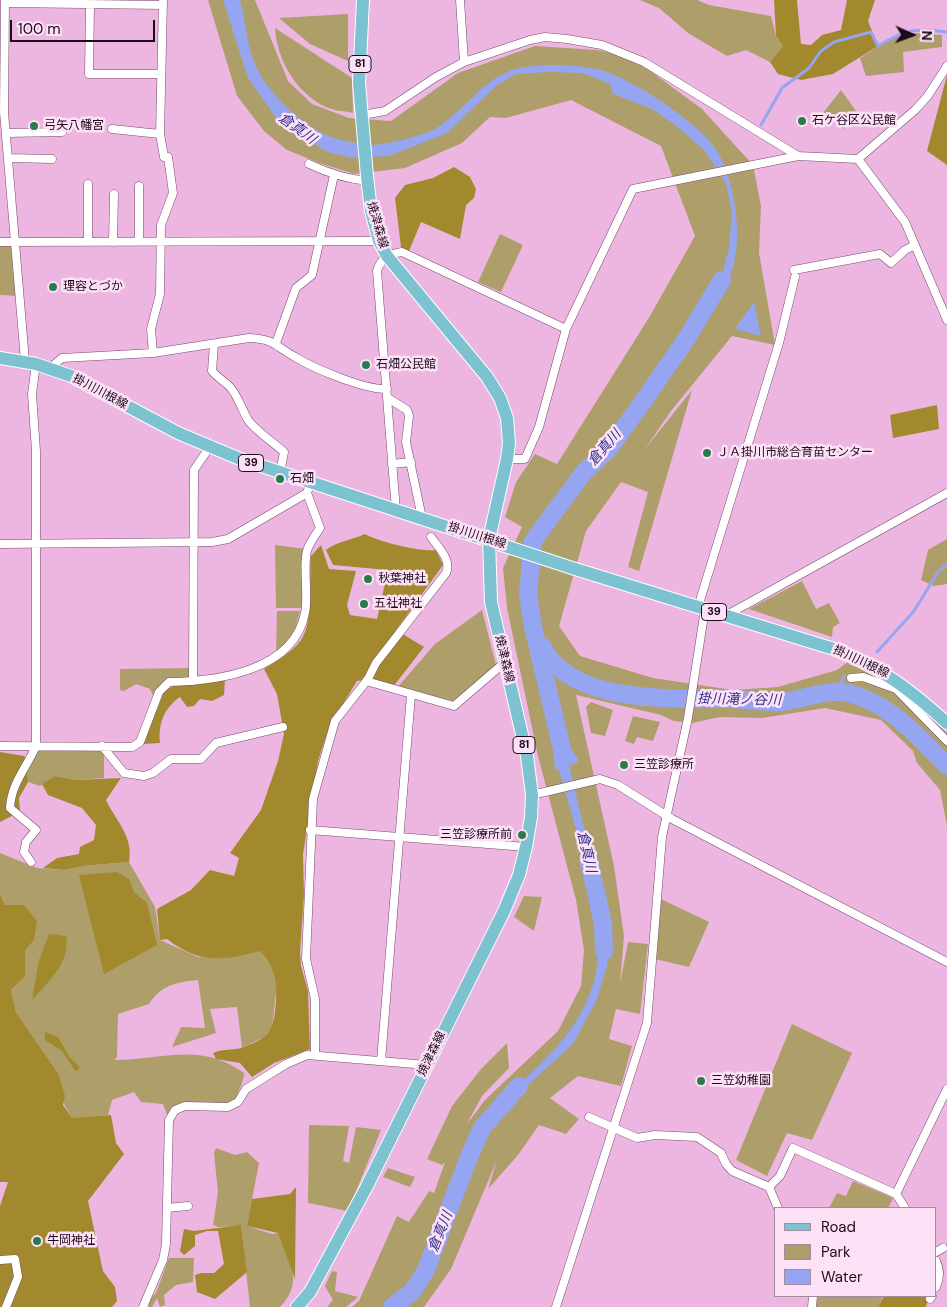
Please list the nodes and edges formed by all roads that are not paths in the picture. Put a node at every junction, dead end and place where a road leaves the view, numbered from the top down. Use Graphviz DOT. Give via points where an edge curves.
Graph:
graph roads {
  1 [pos="362,0"];
  2 [pos="460,0"];
  3 [pos="6,2"];
  4 [pos="163,2"];
  5 [pos="90,5"];
  6 [pos="2,44"];
  7 [pos="464,62"];
  8 [pos="947,66"];
  9 [pos="162,74"];
  10 [pos="2,112"];
  11 [pos="362,121"];
  12 [pos="112,129"];
  13 [pos="62,132"];
  14 [pos="6,133"];
  15 [pos="160,134"];
  16 [pos="798,156"];
  17 [pos="52,159"];
  18 [pos="858,159"];
  19 [pos="9,161"];
  20 [pos="0,164"];
  21 [pos="309,164"];
  22 [pos="334,174"];
  23 [pos="367,178"];
  24 [pos="88,184"];
  25 [pos="139,186"];
  26 [pos="114,194"];
  27 [pos="321,240"];
  28 [pos="139,241"];
  29 [pos="160,241"];
  30 [pos="379,241"];
  31 [pos="0,242"];
  32 [pos="16,242"];
  33 [pos="88,242"];
  34 [pos="113,242"];
  35 [pos="915,245"];
  36 [pos="387,256"];
  37 [pos="947,320"];
  38 [pos="566,329"];
  39 [pos="276,343"];
  40 [pos="214,344"];
  41 [pos="153,353"];
  42 [pos="0,358"];
  43 [pos="30,363"];
  44 [pos="50,369"];
  45 [pos="387,390"];
  46 [pos="388,398"];
  47 [pos="209,448"];
  48 [pos="507,459"];
  49 [pos="411,462"];
  50 [pos="392,464"];
  51 [pos="280,472"];
  52 [pos="308,488"];
  53 [pos="947,493"];
  54 [pos="396,510"];
  55 [pos="422,518"];
  56 [pos="431,537"];
  57 [pos="488,539"];
  58 [pos="193,542"];
  59 [pos="0,544"];
  60 [pos="37,544"];
  61 [pos="701,608"];
  62 [pos="727,615"];
  63 [pos="504,663"];
  64 [pos="851,678"];
  65 [pos="193,681"];
  66 [pos="366,681"];
  67 [pos="411,695"];
  68 [pos="947,723"];
  69 [pos="283,727"];
  70 [pos="947,741"];
  71 [pos="0,746"];
  72 [pos="36,746"];
  73 [pos="102,746"];
  74 [pos="532,795"];
  75 [pos="666,816"];
  76 [pos="310,830"];
  77 [pos="400,836"];
  78 [pos="526,847"];
  79 [pos="31,862"];
  80 [pos="947,962"];
  81 [pos="315,1056"];
  82 [pos="381,1061"];
  83 [pos="427,1065"];
  84 [pos="947,1089"];
  85 [pos="588,1118"];
  86 [pos="613,1129"];
  87 [pos="769,1187"];
  88 [pos="896,1194"];
  89 [pos="188,1206"];
  90 [pos="778,1207"];
  91 [pos="904,1207"];
  92 [pos="167,1208"];
  93 [pos="0,1260"];
  94 [pos="937,1263"];
  95 [pos="937,1280"];
  96 [pos="6,1307"];
  97 [pos="143,1307"];
  98 [pos="297,1307"];
  99 [pos="556,1307"];
  1 -- 11 [label="main road, 焼津森線 / 81" via="359,82"];
  2 -- 7 [label="street"];
  3 -- 5 [label="street"];
  3 -- 6 [label="street"];
  4 -- 5 [label="street"];
  4 -- 9 [label="street"];
  5 -- 9 [label="street" via="89,74"];
  6 -- 10 [label="street"];
  7 -- 11 [label="street" via="385,111"];
  7 -- 16 [label="street" via="545,37 602,45 644,62"];
  8 -- 18 [label="street" via="915,110"];
  9 -- 15 [label="street"];
  10 -- 14 [label="street"];
  11 -- 23 [label="main road, 焼津森線 / 81"];
  12 -- 15 [label="street"];
  13 -- 14 [label="street"];
  14 -- 19 [label="street"];
  15 -- 29 [label="street" via="164,157 168,157 173,193 161,225"];
  16 -- 18 [label="street"];
  16 -- 38 [label="street" via="633,190"];
  17 -- 19 [label="street"];
  18 -- 35 [label="street" via="905,222"];
  19 -- 20 [label="street"];
  19 -- 32 [label="street"];
  21 -- 22 [label="street"];
  22 -- 23 [label="street" via="352,180"];
  22 -- 27 [label="street"];
  23 -- 30 [label="main road, 焼津森線 / 81"];
  24 -- 33 [label="street"];
  25 -- 28 [label="street"];
  26 -- 34 [label="street"];
  27 -- 29 [label="street"];
  27 -- 30 [label="street"];
  27 -- 39 [label="street" via="312,275 296,288"];
  28 -- 29 [label="street"];
  28 -- 34 [label="street"];
  29 -- 41 [label="street" via="160,294 151,329"];
  30 -- 36 [label="main road, 焼津森線 / 81"];
  31 -- 32 [label="street"];
  32 -- 33 [label="street"];
  32 -- 43 [label="street"];
  33 -- 34 [label="street"];
  35 -- 37 [label="street"];
  35 -- 61 [label="street" via="891,263 880,254 794,274 776,352"];
  36 -- 38 [label="street" via="402,252"];
  36 -- 45 [label="street" via="377,271"];
  36 -- 48 [label="main road, 焼津森線 / 81" via="492,384 507,418"];
  38 -- 48 [label="street" via="539,427 525,460"];
  39 -- 40 [label="street" via="263,338 249,338"];
  39 -- 45 [label="street" via="294,357 332,376"];
  40 -- 41 [label="street"];
  40 -- 51 [label="street" via="212,371 231,387 248,421 284,452"];
  41 -- 44 [label="street" via="62,358"];
  42 -- 43 [label="main road, 掛川川根線 / 39"];
  43 -- 44 [label="main road, 掛川川根線 / 39"];
  43 -- 60 [label="street" via="36,451"];
  44 -- 47 [label="main road, 掛川川根線 / 39" via="71,376"];
  45 -- 46 [label="street"];
  46 -- 49 [label="street" via="407,410 406,442"];
  46 -- 50 [label="street"];
  47 -- 51 [label="main road, 掛川川根線 / 39"];
  47 -- 58 [label="street" via="194,470"];
  48 -- 57 [label="main road, 焼津森線 / 81"];
  49 -- 50 [label="street"];
  49 -- 55 [label="street"];
  50 -- 54 [label="street"];
  51 -- 52 [label="main road, 掛川川根線 / 39"];
  52 -- 54 [label="main road, 掛川川根線 / 39"];
  52 -- 58 [label="street" via="228,538"];
  52 -- 65 [label="street" via="320,528 307,549 306,612 297,637 263,665"];
  53 -- 62 [label="street"];
  54 -- 55 [label="main road, 掛川川根線 / 39"];
  55 -- 57 [label="main road, 掛川川根線 / 39"];
  56 -- 66 [label="street" via="449,567 376,663"];
  57 -- 61 [label="main road, 掛川川根線 / 39"];
  57 -- 63 [label="main road, 焼津森線 / 81" via="491,602"];
  58 -- 60 [label="street"];
  58 -- 65 [label="street"];
  59 -- 60 [label="street"];
  60 -- 72 [label="street"];
  61 -- 62 [label="main road, 掛川川根線 / 39"];
  61 -- 75 [label="street" via="688,718"];
  62 -- 68 [label="main road, 掛川川根線 / 39" via="864,661 893,677"];
  63 -- 67 [label="street" via="454,706"];
  63 -- 74 [label="main road, 焼津森線 / 81" via="527,756"];
  64 -- 70 [label="street" via="863,677 896,689"];
  65 -- 73 [label="street" via="169,682 159,692 140,742 132,747"];
  66 -- 67 [label="street"];
  66 -- 76 [label="street" via="336,721 313,799"];
  67 -- 77 [label="street"];
  69 -- 73 [label="street" via="216,743 201,759 172,759 154,773 144,776 124,773"];
  71 -- 72 [label="street"];
  72 -- 73 [label="street"];
  72 -- 79 [label="street" via="10,796 10,808 36,830 26,842 24,852"];
  74 -- 75 [label="street" via="600,779 618,785"];
  74 -- 78 [label="main road, 焼津森線 / 81" via="532,817"];
  75 -- 80 [label="street"];
  75 -- 86 [label="street" via="646,1023"];
  76 -- 77 [label="street"];
  76 -- 81 [label="street" via="306,959 316,999"];
  77 -- 78 [label="street"];
  77 -- 82 [label="street"];
  78 -- 83 [label="main road, 焼津森線 / 81" via="520,875"];
  81 -- 82 [label="street"];
  81 -- 92 [label="street" via="307,1055 286,1064 246,1089 238,1102 228,1107 185,1106 175,1110 169,1120"];
  82 -- 83 [label="street"];
  83 -- 98 [label="main road, 焼津森線 / 81" via="366,1188 310,1292"];
  84 -- 88 [label="street"];
  85 -- 86 [label="street"];
  86 -- 87 [label="street" via="637,1138 655,1135 697,1137 721,1153 732,1171"];
  86 -- 99 [label="street"];
  87 -- 88 [label="street" via="780,1176 793,1148"];
  87 -- 90 [label="street"];
  88 -- 91 [label="street"];
  89 -- 92 [label="street"];
  92 -- 97 [label="street" via="166,1244"];
  93 -- 96 [label="street" via="15,1259 18,1277"];
  94 -- 95 [label="street"];
}
